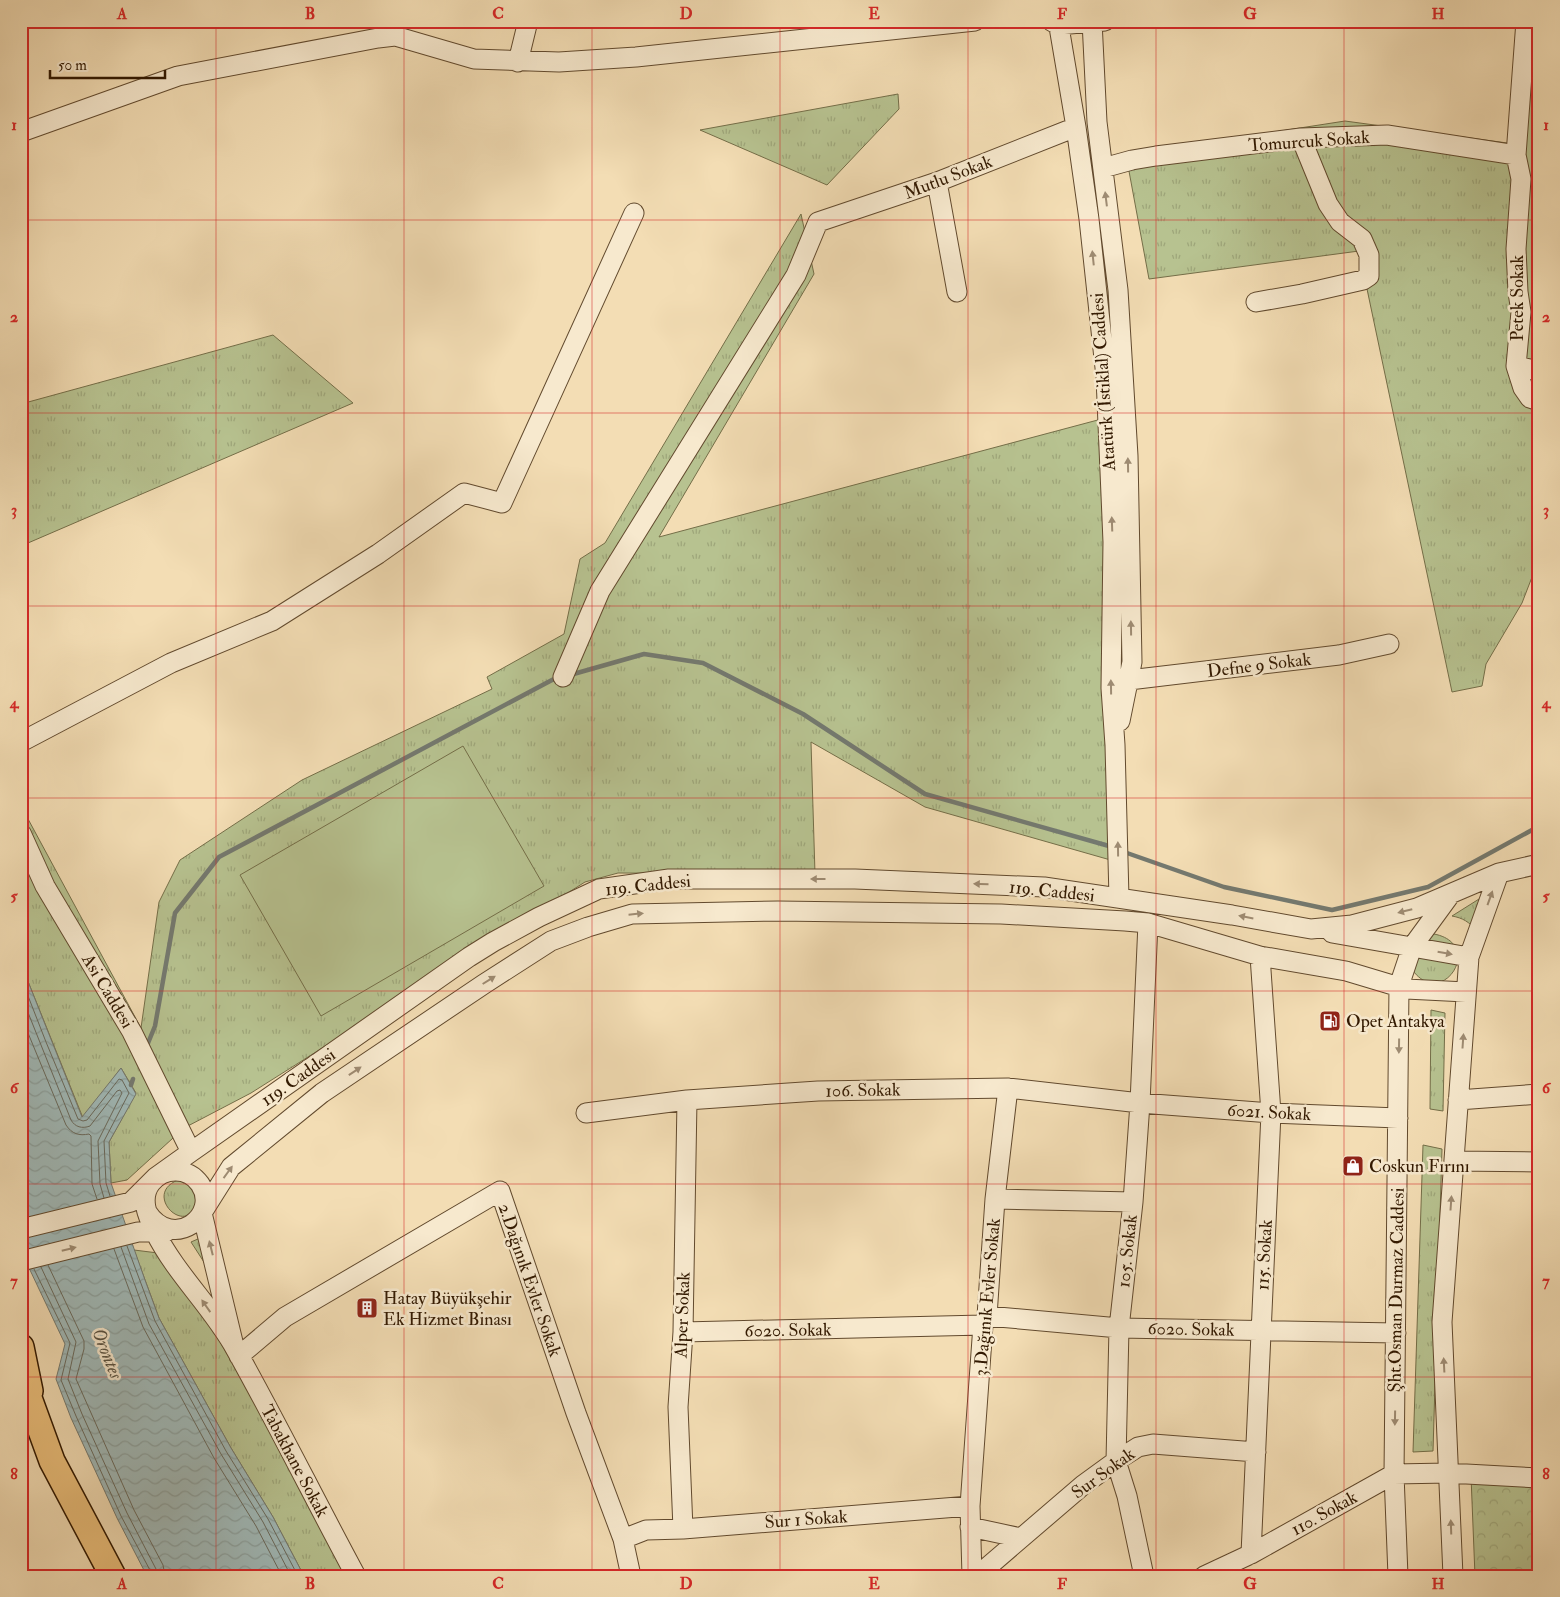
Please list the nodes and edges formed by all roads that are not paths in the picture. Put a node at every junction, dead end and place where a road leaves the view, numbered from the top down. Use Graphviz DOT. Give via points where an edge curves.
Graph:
graph roads {
  1 [pos="528,21"];
  2 [pos="975,21"];
  3 [pos="1526,21"];
  4 [pos="1096,22"];
  5 [pos="1055,23"];
  6 [pos="518,62"];
  7 [pos="1076,126"];
  8 [pos="21,132"];
  9 [pos="1301,138"];
  10 [pos="1516,155"];
  11 [pos="1103,168"];
  12 [pos="937,182"];
  13 [pos="634,213"];
  14 [pos="957,292"];
  15 [pos="1256,302"];
  16 [pos="1516,366"];
  17 [pos="1539,371"];
  18 [pos="1539,401"];
  19 [pos="1390,644"];
  20 [pos="563,677"];
  21 [pos="1128,680"];
  22 [pos="21,742"];
  23 [pos="1115,745"];
  24 [pos="21,833"];
  25 [pos="1539,864"];
  26 [pos="1500,873"];
  27 [pos="1451,894"];
  28 [pos="1119,898"];
  29 [pos="1148,923"];
  30 [pos="1311,929"];
  31 [pos="1412,946"];
  32 [pos="1260,956"];
  33 [pos="1469,957"];
  34 [pos="1400,986"];
  35 [pos="1466,992"];
  36 [pos="1008,1088"];
  37 [pos="1539,1094"];
  38 [pos="687,1100"];
  39 [pos="1458,1100"];
  40 [pos="1140,1103"];
  41 [pos="586,1113"];
  42 [pos="1271,1113"];
  43 [pos="1398,1118"];
  44 [pos="191,1152"];
  45 [pos="1454,1161"];
  46 [pos="1539,1162"];
  47 [pos="156,1177"];
  48 [pos="995,1199"];
  49 [pos="1133,1202"];
  50 [pos="147,1212"];
  51 [pos="202,1213"];
  52 [pos="21,1229"];
  53 [pos="179,1230"];
  54 [pos="147,1233"];
  55 [pos="21,1261"];
  56 [pos="985,1320"];
  57 [pos="1118,1328"];
  58 [pos="1261,1330"];
  59 [pos="683,1332"];
  60 [pos="1396,1333"];
  61 [pos="21,1347"];
  62 [pos="236,1351"];
  63 [pos="21,1376"];
  64 [pos="28,1408"];
  65 [pos="1256,1452"];
  66 [pos="1116,1461"];
  67 [pos="1448,1473"];
  68 [pos="1394,1474"];
  69 [pos="1539,1478"];
  70 [pos="970,1506"];
  71 [pos="970,1527"];
  72 [pos="682,1529"];
  73 [pos="1021,1538"];
  74 [pos="623,1539"];
  75 [pos="1251,1554"];
  76 [pos="112,1576"];
  77 [pos="356,1576"];
  78 [pos="631,1576"];
  79 [pos="972,1576"];
  80 [pos="978,1576"];
  81 [pos="1144,1576"];
  82 [pos="1204,1576"];
  83 [pos="1398,1576"];
  84 [pos="1453,1576"];
  1 -- 6 [label="street"];
  2 -- 6 [label="street" via="636,58"];
  3 -- 10 [label="street, Petek Sokak"];
  4 -- 5 [label="street"];
  4 -- 11 [label="street, Atatürk (İstiklal) Caddesi" via="1097,122"];
  5 -- 7 [label="street, Atatürk (İstiklal) Caddesi"];
  6 -- 8 [label="street" via="474,59 395,36 378,38 178,76"];
  7 -- 12 [label="street, Mutlu Sokak"];
  23 -- 7 [label="street, Atatürk (İstiklal) Caddesi, one-way" via="1111,688 1113,542 1106,376"];
  9 -- 10 [label="street, Tomurcuk Sokak" via="1387,135"];
  9 -- 11 [label="street, Tomurcuk Sokak" via="1156,156"];
  9 -- 15 [label="street" via="1328,204 1340,222 1362,239 1369,255 1369,276 1346,284"];
  10 -- 16 [label="street, Petek Sokak" via="1521,180 1516,249 1521,312"];
  21 -- 11 [label="street, Atatürk (İstiklal) Caddesi, one-way" via="1132,662 1128,456 1118,290"];
  12 -- 14 [label="street"];
  12 -- 20 [label="street, Mutlu Sokak" via="818,222 796,275 600,592"];
  13 -- 22 [label="street" via="502,503 464,493 378,554 272,621 171,663"];
  16 -- 17 [label="street, Petek Sokak"];
  16 -- 18 [label="street, Petek Sokak" via="1523,388 1530,398"];
  19 -- 21 [label="street, Defne 9 Sokak" via="1339,655"];
  21 -- 23 [label="street, Atatürk (İstiklal) Caddesi"];
  28 -- 23 [label="street, Atatürk (İstiklal) Caddesi, one-way"];
  24 -- 44 [label="street, Asi Caddesi" via="45,886 132,1032"];
  25 -- 26 [label="street, 119. Caddesi"];
  26 -- 27 [label="street, 119. Caddesi"];
  33 -- 26 [label="street, one-way"];
  27 -- 30 [label="street, 119. Caddesi, one-way" via="1390,916 1352,925"];
  27 -- 31 [label="street"];
  30 -- 28 [label="street, 119. Caddesi, one-way"];
  28 -- 44 [label="street, 119. Caddesi, one-way" via="1044,887 855,879 669,879 599,889 538,917 469,957"];
  29 -- 32 [label="street, 119. Caddesi"];
  29 -- 40 [label="street, 105. Sokak"];
  51 -- 29 [label="street, 119. Caddesi, one-way" via="231,1167 322,1094 551,941 588,927 632,914 681,912 1001,914"];
  30 -- 31 [label="street, 119. Caddesi"];
  31 -- 33 [label="street, 119. Caddesi, one-way"];
  31 -- 34 [label="street, Şht.Osman Durmaz Caddesi"];
  32 -- 34 [label="street, 119. Caddesi" via="1346,971"];
  32 -- 42 [label="street, 115. Sokak"];
  33 -- 35 [label="street"];
  34 -- 35 [label="street, 119. Caddesi"];
  34 -- 43 [label="street, Şht.Osman Durmaz Caddesi, one-way"];
  39 -- 35 [label="street, one-way"];
  36 -- 38 [label="street, 106. Sokak" via="818,1091"];
  36 -- 40 [label="street, 106. Sokak"];
  36 -- 48 [label="street, 3.Dağınık Evler Sokak"];
  37 -- 39 [label="street"];
  38 -- 41 [label="street, 106. Sokak"];
  38 -- 59 [label="street, Alper Sokak"];
  39 -- 45 [label="street"];
  40 -- 42 [label="street, 6021. Sokak"];
  40 -- 49 [label="street, 105. Sokak"];
  42 -- 43 [label="street, 6021. Sokak"];
  42 -- 58 [label="street, 115. Sokak"];
  43 -- 60 [label="street, Şht.Osman Durmaz Caddesi"];
  44 -- 47 [label="street, 119. Caddesi"];
  45 -- 46 [label="street"];
  67 -- 45 [label="street, one-way" via="1442,1322"];
  47 -- 50 [label="street" via="146,1193"];
  47 -- 51 [label="street" via="175,1170 193,1177 204,1194"];
  47 -- 52 [label="street, 119. Caddesi" via="131,1202"];
  48 -- 49 [label="street"];
  48 -- 56 [label="street, 3.Dağınık Evler Sokak"];
  49 -- 57 [label="street, 105. Sokak"];
  50 -- 53 [label="street" via="160,1226"];
  50 -- 54 [label="street"];
  51 -- 53 [label="street" via="188,1227"];
  62 -- 51 [label="street, one-way"];
  53 -- 54 [label="street"];
  55 -- 54 [label="street, one-way"];
  62 -- 54 [label="street, one-way" via="173,1261"];
  56 -- 57 [label="street, 6020. Sokak"];
  56 -- 59 [label="street, 6020. Sokak"];
  56 -- 70 [label="street, 3.Dağınık Evler Sokak"];
  57 -- 58 [label="street, 6020. Sokak"];
  57 -- 66 [label="street, 105. Sokak"];
  58 -- 60 [label="street, 6020. Sokak"];
  58 -- 65 [label="street, 115. Sokak"];
  59 -- 72 [label="street, Alper Sokak" via="678,1407"];
  60 -- 68 [label="street, Şht.Osman Durmaz Caddesi, one-way"];
  61 -- 64 [label="main road"];
  62 -- 74 [label="street, 2.Dağınık Evler Sokak" via="285,1317 500,1191"];
  62 -- 77 [label="street, Tabakhane Sokak"];
  63 -- 64 [label="main road"];
  64 -- 76 [label="main road"];
  65 -- 66 [label="street, Sur Sokak" via="1154,1444 1138,1447"];
  65 -- 75 [label="street, 115. Sokak"];
  66 -- 73 [label="street, Sur Sokak"];
  66 -- 81 [label="street, 105. Sokak"];
  67 -- 68 [label="street, 110. Sokak"];
  67 -- 69 [label="street, 110. Sokak"];
  84 -- 67 [label="street, one-way"];
  68 -- 75 [label="street, 110. Sokak"];
  68 -- 83 [label="street, Şht.Osman Durmaz Caddesi"];
  70 -- 71 [label="street"];
  70 -- 72 [label="street, Sur 1 Sokak"];
  71 -- 73 [label="street"];
  71 -- 79 [label="street"];
  72 -- 74 [label="street, Sur 1 Sokak" via="646,1530"];
  73 -- 80 [label="street, Sur Sokak"];
  74 -- 78 [label="street, 2.Dağınık Evler Sokak"];
  75 -- 82 [label="street, 110. Sokak"];
}
